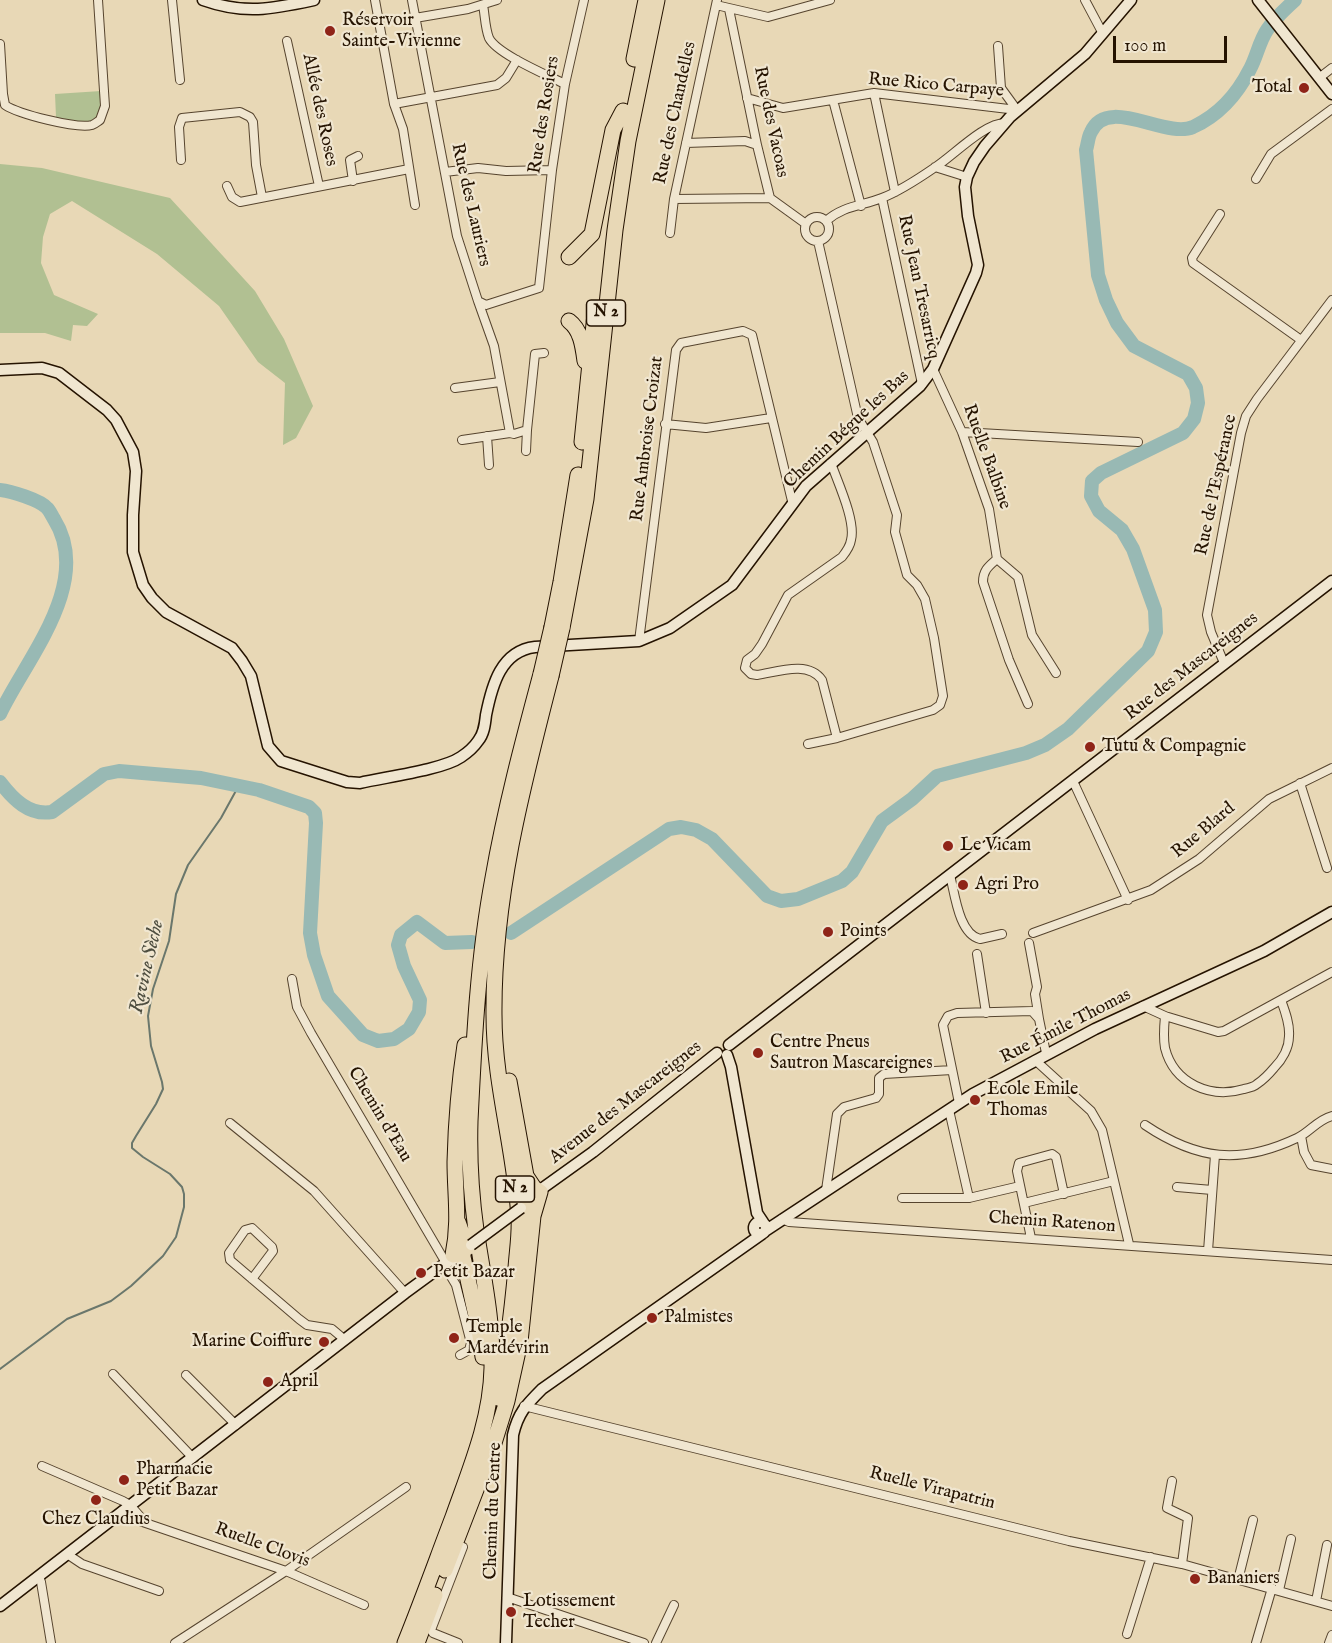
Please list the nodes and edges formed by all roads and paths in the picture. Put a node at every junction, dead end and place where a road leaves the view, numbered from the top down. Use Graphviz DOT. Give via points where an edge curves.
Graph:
graph roads {
  1 [pos="98,0"];
  2 [pos="172,0"];
  3 [pos="203,0"];
  4 [pos="314,0"];
  5 [pos="375,0"];
  6 [pos="412,0"];
  7 [pos="497,0"];
  8 [pos="584,0"];
  9 [pos="646,0"];
  10 [pos="657,0"];
  11 [pos="830,0"];
  12 [pos="1084,0"];
  13 [pos="1131,0"];
  14 [pos="717,3"];
  15 [pos="805,4"];
  16 [pos="1262,4"];
  17 [pos="483,5"];
  18 [pos="729,9"];
  19 [pos="415,18"];
  20 [pos="1102,32"];
  21 [pos="287,41"];
  22 [pos="0,44"];
  23 [pos="998,46"];
  24 [pos="517,60"];
  25 [pos="1332,68"];
  26 [pos="1319,78"];
  27 [pos="180,80"];
  28 [pos="565,84"];
  29 [pos="874,93"];
  30 [pos="1332,94"];
  31 [pos="430,97"];
  32 [pos="747,98"];
  33 [pos="833,100"];
  34 [pos="394,104"];
  35 [pos="1332,109"];
  36 [pos="1017,110"];
  37 [pos="623,111"];
  38 [pos="1005,123"];
  39 [pos="686,143"];
  40 [pos="757,145"];
  41 [pos="358,156"];
  42 [pos="181,160"];
  43 [pos="935,167"];
  44 [pos="409,169"];
  45 [pos="552,170"];
  46 [pos="445,172"];
  47 [pos="967,177"];
  48 [pos="1256,179"];
  49 [pos="353,181"];
  50 [pos="227,186"];
  51 [pos="319,186"];
  52 [pos="895,192"];
  53 [pos="262,197"];
  54 [pos="770,198"];
  55 [pos="882,198"];
  56 [pos="674,199"];
  57 [pos="415,205"];
  58 [pos="861,206"];
  59 [pos="1220,214"];
  60 [pos="826,221"];
  61 [pos="806,224"];
  62 [pos="670,233"];
  63 [pos="818,241"];
  64 [pos="569,257"];
  65 [pos="1332,300"];
  66 [pos="478,301"];
  67 [pos="569,321"];
  68 [pos="1301,340"];
  69 [pos="544,352"];
  70 [pos="933,369"];
  71 [pos="0,370"];
  72 [pos="500,382"];
  73 [pos="588,383"];
  74 [pos="922,384"];
  75 [pos="455,388"];
  76 [pos="771,418"];
  77 [pos="665,424"];
  78 [pos="527,430"];
  79 [pos="868,432"];
  80 [pos="962,432"];
  81 [pos="510,433"];
  82 [pos="487,436"];
  83 [pos="462,440"];
  84 [pos="1138,442"];
  85 [pos="526,451"];
  86 [pos="831,464"];
  87 [pos="489,465"];
  88 [pos="792,501"];
  89 [pos="998,559"];
  90 [pos="1332,581"];
  91 [pos="557,627"];
  92 [pos="639,641"];
  93 [pos="1224,663"];
  94 [pos="1056,673"];
  95 [pos="546,675"];
  96 [pos="1028,704"];
  97 [pos="837,738"];
  98 [pos="808,744"];
  99 [pos="1332,768"];
  100 [pos="1073,781"];
  101 [pos="1300,783"];
  102 [pos="1327,868"];
  103 [pos="950,875"];
  104 [pos="1128,900"];
  105 [pos="501,902"];
  106 [pos="1332,912"];
  107 [pos="1033,933"];
  108 [pos="1002,934"];
  109 [pos="1029,942"];
  110 [pos="976,954"];
  111 [pos="1332,972"];
  112 [pos="292,980"];
  113 [pos="1281,1000"];
  114 [pos="476,1005"];
  115 [pos="1143,1006"];
  116 [pos="986,1012"];
  117 [pos="1165,1016"];
  118 [pos="1039,1019"];
  119 [pos="724,1051"];
  120 [pos="1046,1053"];
  121 [pos="1035,1060"];
  122 [pos="952,1070"];
  123 [pos="959,1102"];
  124 [pos="949,1110"];
  125 [pos="1332,1116"];
  126 [pos="230,1123"];
  127 [pos="1145,1125"];
  128 [pos="1301,1136"];
  129 [pos="1215,1155"];
  130 [pos="1332,1169"];
  131 [pos="526,1176"];
  132 [pos="1114,1181"];
  133 [pos="1020,1186"];
  134 [pos="1177,1187"];
  135 [pos="826,1190"];
  136 [pos="1212,1190"];
  137 [pos="540,1192"];
  138 [pos="1064,1194"];
  139 [pos="902,1198"];
  140 [pos="969,1198"];
  141 [pos="1024,1203"];
  142 [pos="526,1210"];
  143 [pos="764,1224"];
  144 [pos="1031,1238"];
  145 [pos="1129,1245"];
  146 [pos="1208,1251"];
  147 [pos="454,1257"];
  148 [pos="1332,1260"];
  149 [pos="252,1279"];
  150 [pos="405,1293"];
  151 [pos="345,1340"];
  152 [pos="460,1355"];
  153 [pos="113,1374"];
  154 [pos="186,1375"];
  155 [pos="524,1406"];
  156 [pos="236,1425"];
  157 [pos="193,1458"];
  158 [pos="42,1466"];
  159 [pos="482,1474"];
  160 [pos="1172,1481"];
  161 [pos="406,1487"];
  162 [pos="126,1508"];
  163 [pos="453,1516"];
  164 [pos="1252,1520"];
  165 [pos="1291,1539"];
  166 [pos="1327,1545"];
  167 [pos="464,1547"];
  168 [pos="67,1554"];
  169 [pos="1151,1557"];
  170 [pos="1182,1564"];
  171 [pos="286,1571"];
  172 [pos="39,1576"];
  173 [pos="1239,1580"];
  174 [pos="1276,1589"];
  175 [pos="159,1591"];
  176 [pos="507,1597"];
  177 [pos="1316,1601"];
  178 [pos="364,1605"];
  179 [pos="674,1605"];
  180 [pos="0,1606"];
  181 [pos="1332,1606"];
  182 [pos="1127,1634"];
  183 [pos="1332,1635"];
  184 [pos="51,1643"];
  185 [pos="175,1643"];
  186 [pos="405,1643"];
  187 [pos="417,1643"];
  188 [pos="458,1643"];
  189 [pos="506,1643"];
  190 [pos="644,1643"];
  191 [pos="656,1643"];
  192 [pos="1256,1643"];
  193 [pos="1329,1643"];
  1 -- 22 [label="street" via="105,106 100,120 92,125 34,117 5,105"];
  2 -- 27 [label="street"];
  3 -- 4 [label="street" via="240,10 263,10"];
  5 -- 34 [label="street"];
  6 -- 19 [label="street, Rue des Lauriers"];
  7 -- 17 [label="street"];
  8 -- 28 [label="street, Rue des Rosiers"];
  9 -- 37 [label="highway, N 2"];
  10 -- 91 [label="highway, N 2" via="628,141 615,230 586,499"];
  11 -- 15 [label="street"];
  12 -- 20 [label="street"];
  13 -- 20 [label="street"];
  14 -- 18 [label="street"];
  14 -- 39 [label="street, Rue des Chandelles"];
  15 -- 18 [label="street" via="768,17"];
  16 -- 26 [label="street"];
  17 -- 19 [label="street"];
  17 -- 24 [label="street" via="492,42"];
  18 -- 32 [label="street, Rue des Vacoas"];
  19 -- 31 [label="street, Rue des Lauriers"];
  20 -- 36 [label="street" via="1084,54"];
  21 -- 51 [label="street, Allée des Roses"];
  23 -- 36 [label="street" via="1001,88"];
  24 -- 28 [label="street"];
  24 -- 31 [label="street" via="497,86"];
  25 -- 26 [label="street"];
  26 -- 30 [label="street"];
  28 -- 45 [label="street, Rue des Rosiers"];
  29 -- 33 [label="street, Rue Rico Carpaye"];
  29 -- 36 [label="street, Rue Rico Carpaye"];
  29 -- 52 [label="street"];
  31 -- 34 [label="street"];
  31 -- 46 [label="street, Rue des Lauriers"];
  32 -- 33 [label="street, Rue Rico Carpaye" via="783,108"];
  32 -- 40 [label="street, Rue des Vacoas"];
  33 -- 58 [label="street"];
  34 -- 44 [label="street" via="403,129"];
  35 -- 48 [label="street" via="1272,154"];
  36 -- 38 [label="street"];
  37 -- 64 [label="highway" via="613,130 592,234"];
  37 -- 73 [label="highway, N 2" via="603,240"];
  38 -- 43 [label="street" via="991,126"];
  38 -- 47 [label="street" via="985,146"];
  39 -- 40 [label="street" via="745,141"];
  39 -- 56 [label="street, Rue des Chandelles"];
  40 -- 54 [label="street, Rue des Vacoas"];
  41 -- 49 [label="street" via="350,160"];
  42 -- 53 [label="street" via="182,118 246,113 253,122"];
  43 -- 47 [label="street"];
  43 -- 52 [label="street"];
  44 -- 49 [label="street"];
  44 -- 57 [label="street"];
  45 -- 46 [label="street" via="478,168"];
  45 -- 66 [label="street, Rue des Rosiers" via="539,288 486,305"];
  46 -- 66 [label="street, Rue des Lauriers" via="457,236"];
  47 -- 70 [label="street, Chemin Bégue les Bas" via="968,216 978,265"];
  49 -- 51 [label="street"];
  50 -- 53 [label="street" via="237,201"];
  51 -- 53 [label="street"];
  52 -- 55 [label="street"];
  54 -- 56 [label="street"];
  54 -- 61 [label="street, Rue des Vacoas"];
  55 -- 58 [label="street"];
  55 -- 74 [label="street, Rue Jean Tresarricq"];
  56 -- 62 [label="street, Rue des Chandelles"];
  58 -- 60 [label="street" via="841,210"];
  59 -- 68 [label="street" via="1192,258 1193,263"];
  60 -- 61 [label="street" via="816,217"];
  60 -- 63 [label="street" via="828,232"];
  61 -- 63 [label="street" via="808,238"];
  63 -- 79 [label="street" via="858,418"];
  65 -- 68 [label="street, Rue de l'Espérance"];
  66 -- 72 [label="street, Rue des Lauriers" via="494,346"];
  67 -- 73 [label="highway" via="583,346"];
  68 -- 93 [label="street, Rue de l'Espérance" via="1246,416 1241,433 1207,615"];
  69 -- 78 [label="street" via="535,354"];
  70 -- 74 [label="street, Chemin Bégue les Bas"];
  70 -- 80 [label="street, Ruelle Balbine"];
  71 -- 92 [label="street, Chemin Bégue les Bas" via="42,368 59,373 116,420 134,452 133,552 143,585 166,612 232,648 251,676 268,746 281,762 347,783 448,764 478,742 498,675 515,653 524,648"];
  72 -- 75 [label="street"];
  72 -- 81 [label="street, Rue des Lauriers"];
  73 -- 91 [label="highway, N 2"];
  74 -- 79 [label="street, Chemin Bégue les Bas"];
  76 -- 77 [label="street" via="706,428"];
  76 -- 77 [label="street, Rue Ambroise Croizat" via="754,338 743,331 678,346"];
  76 -- 88 [label="street, Rue Ambroise Croizat"];
  77 -- 92 [label="street, Rue Ambroise Croizat"];
  78 -- 81 [label="street"];
  78 -- 85 [label="street"];
  79 -- 86 [label="street, Chemin Bégue les Bas"];
  79 -- 97 [label="street" via="897,515 895,532 907,575 922,591 942,696 940,705 929,711"];
  80 -- 84 [label="street"];
  80 -- 89 [label="street, Ruelle Balbine" via="989,509"];
  81 -- 82 [label="street"];
  82 -- 83 [label="street"];
  82 -- 87 [label="street"];
  86 -- 88 [label="street, Chemin Bégue les Bas"];
  86 -- 97 [label="street" via="850,522 848,549 788,594 745,668 757,675 805,668 818,674"];
  88 -- 92 [label="street, Chemin Bégue les Bas" via="732,585 670,628"];
  89 -- 94 [label="street" via="1018,578 1029,627"];
  89 -- 96 [label="street" via="986,569 984,582"];
  90 -- 93 [label="street, Rue des Mascareignes"];
  91 -- 95 [label="highway, N 2, bridge"];
  93 -- 100 [label="street, Rue des Mascareignes"];
  95 -- 105 [label="highway, N 2"];
  95 -- 114 [label="highway, N 2" via="515,772 497,857"];
  97 -- 98 [label="street"];
  99 -- 101 [label="street, Rue Blard"];
  100 -- 103 [label="street, Avenue des Mascareignes"];
  100 -- 104 [label="street"];
  101 -- 102 [label="street"];
  101 -- 104 [label="street, Rue Blard" via="1269,799 1184,870"];
  103 -- 108 [label="street" via="969,934 980,939"];
  103 -- 119 [label="street, Avenue des Mascareignes"];
  104 -- 107 [label="street, Rue Blard"];
  105 -- 131 [label="highway" via="504,1050"];
  105 -- 159 [label="highway, N 2" via="494,968 495,1050 519,1220 507,1352"];
  106 -- 115 [label="street, Rue Émile Thomas" via="1264,951"];
  109 -- 118 [label="street"];
  110 -- 116 [label="street"];
  111 -- 113 [label="street"];
  112 -- 147 [label="street, Chemin d'Eau" via="297,1007 311,1033"];
  113 -- 117 [label="street" via="1218,1032"];
  113 -- 117 [label="street" via="1288,1022 1287,1048 1279,1063 1256,1085 1234,1092 1216,1093 1184,1080 1166,1050"];
  114 -- 147 [label="highway" via="468,1027 455,1161 458,1222 465,1242"];
  114 -- 163 [label="highway, N 2" via="470,1162 476,1231 488,1296 492,1371 477,1448"];
  115 -- 117 [label="street"];
  115 -- 120 [label="street, Rue Émile Thomas"];
  116 -- 118 [label="street" via="1028,1010"];
  116 -- 122 [label="street" via="957,1013 945,1019"];
  118 -- 120 [label="street"];
  119 -- 137 [label="street, Avenue des Mascareignes"];
  119 -- 143 [label="street" via="731,1067"];
  120 -- 121 [label="street, Rue Émile Thomas"];
  121 -- 123 [label="street, Rue Émile Thomas"];
  121 -- 132 [label="street" via="1097,1119"];
  122 -- 123 [label="street"];
  122 -- 135 [label="street" via="884,1074 879,1078 876,1098 839,1111"];
  123 -- 124 [label="street, Rue Émile Thomas"];
  124 -- 135 [label="street, Rue Émile Thomas"];
  124 -- 140 [label="street"];
  125 -- 128 [label="street"];
  126 -- 150 [label="street" via="314,1191"];
  127 -- 129 [label="street" via="1188,1149"];
  128 -- 129 [label="street" via="1263,1152"];
  128 -- 130 [label="street" via="1311,1165"];
  129 -- 136 [label="street"];
  131 -- 137 [label="highway"];
  131 -- 142 [label="highway"];
  132 -- 138 [label="street"];
  132 -- 145 [label="street"];
  133 -- 138 [label="street" via="1018,1163 1052,1154"];
  133 -- 140 [label="street"];
  133 -- 141 [label="street"];
  134 -- 136 [label="street"];
  135 -- 143 [label="street, Rue Émile Thomas"];
  136 -- 146 [label="street"];
  137 -- 142 [label="highway"];
  138 -- 141 [label="street"];
  139 -- 140 [label="street"];
  141 -- 144 [label="street"];
  142 -- 147 [label="street, bridge"];
  142 -- 159 [label="highway" via="520,1342 507,1401"];
  143 -- 144 [label="street, Chemin Ratenon" via="789,1222"];
  143 -- 155 [label="street, Chemin du Centre" via="748,1243 542,1389"];
  144 -- 145 [label="street, Chemin Ratenon"];
  145 -- 146 [label="street, Chemin Ratenon"];
  146 -- 148 [label="street, Chemin Ratenon"];
  147 -- 150 [label="street"];
  147 -- 152 [label="street, Chemin d'Eau" via="456,1285 471,1344"];
  147 -- 163 [label="highway" via="465,1273 483,1358 470,1447"];
  149 -- 149 [label="street" via="273,1251 252,1228 245,1230 228,1257"];
  149 -- 151 [label="street" via="307,1325 332,1329"];
  150 -- 151 [label="street"];
  151 -- 156 [label="street"];
  153 -- 157 [label="street"];
  154 -- 156 [label="street"];
  155 -- 169 [label="street, Ruelle Virapatrin" via="1069,1541"];
  155 -- 176 [label="street, Chemin du Centre" via="513,1435"];
  156 -- 157 [label="street"];
  157 -- 162 [label="street"];
  158 -- 162 [label="street"];
  159 -- 187 [label="highway, N 2"];
  160 -- 170 [label="street" via="1167,1508 1188,1518"];
  161 -- 171 [label="street"];
  162 -- 168 [label="street"];
  162 -- 171 [label="street, Ruelle Clovis" via="146,1523"];
  163 -- 186 [label="highway, N 2"];
  164 -- 173 [label="street"];
  165 -- 174 [label="street"];
  166 -- 177 [label="street"];
  167 -- 188 [label="street" via="431,1630"];
  168 -- 172 [label="street"];
  168 -- 175 [label="street" via="82,1564"];
  169 -- 170 [label="street, Ruelle Virapatrin"];
  169 -- 182 [label="street"];
  170 -- 173 [label="street, Ruelle Virapatrin"];
  171 -- 178 [label="street, Ruelle Clovis"];
  171 -- 185 [label="street"];
  172 -- 180 [label="street"];
  172 -- 184 [label="street"];
  173 -- 174 [label="street, Ruelle Virapatrin"];
  174 -- 177 [label="street, Ruelle Virapatrin"];
  174 -- 192 [label="street"];
  176 -- 189 [label="street, Chemin du Centre"];
  176 -- 190 [label="street"];
  177 -- 181 [label="street, Ruelle Virapatrin"];
  179 -- 191 [label="street"];
  183 -- 193 [label="street"];
}
